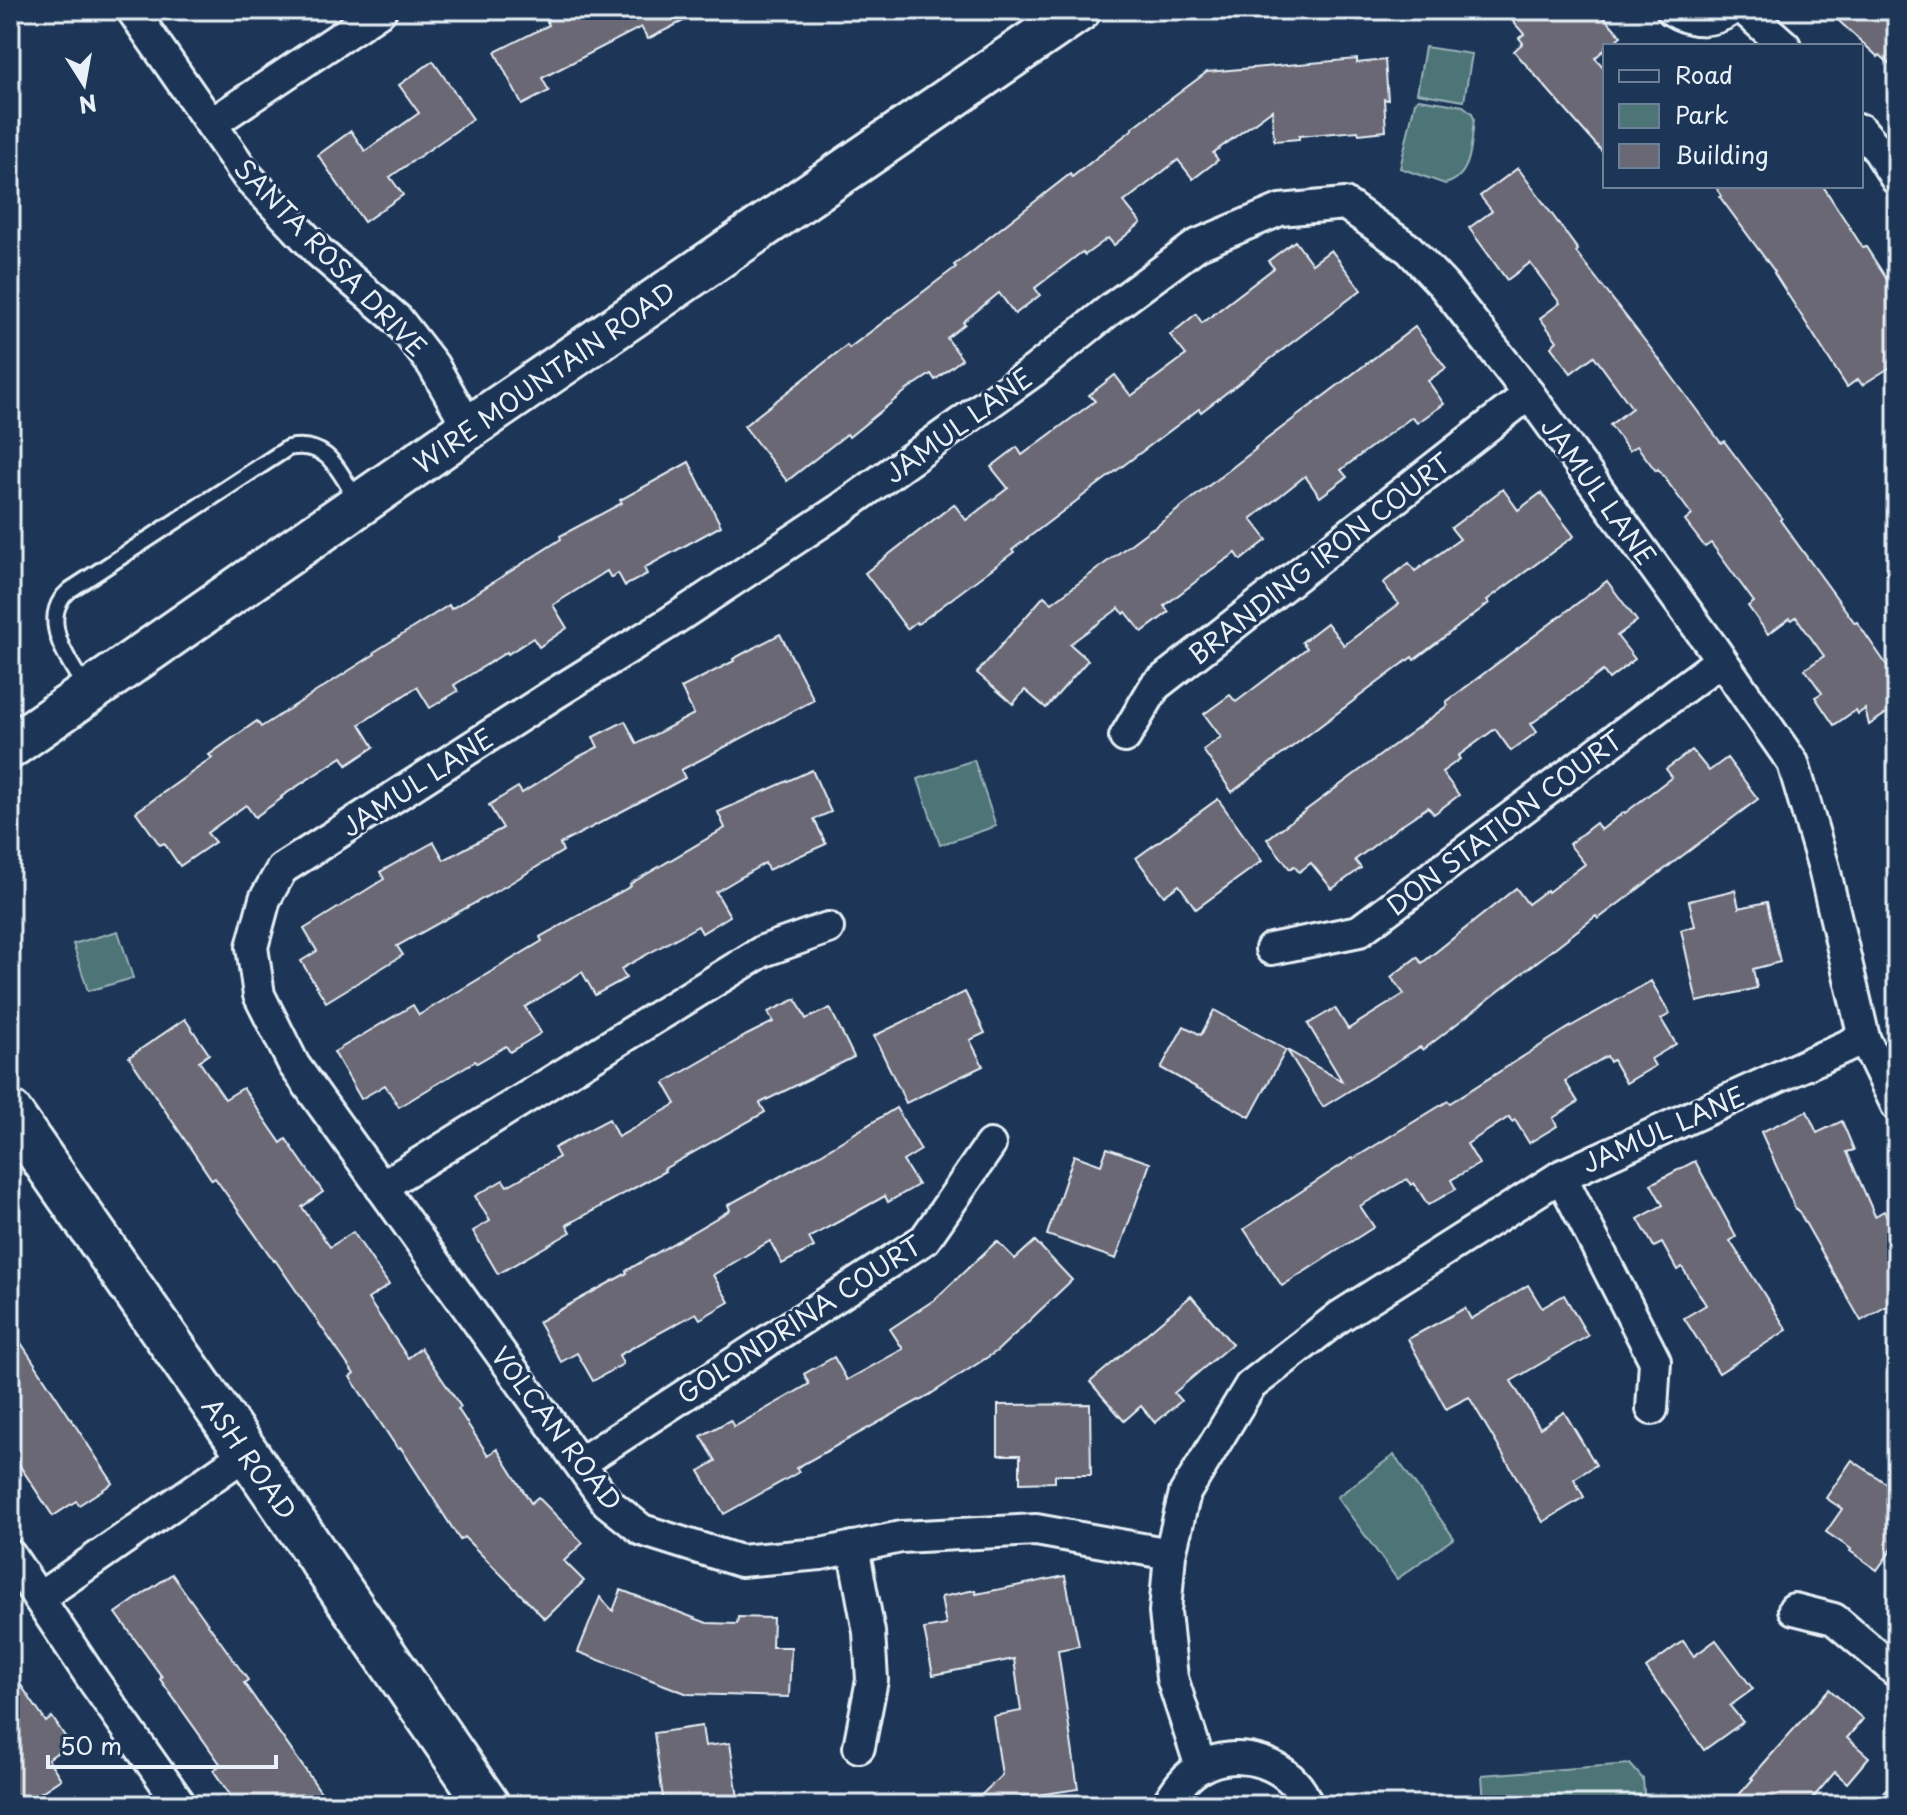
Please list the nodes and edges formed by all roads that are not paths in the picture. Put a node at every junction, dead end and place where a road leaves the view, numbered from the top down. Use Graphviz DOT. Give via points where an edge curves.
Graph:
graph roads {
  1 [pos="132,10"];
  2 [pos="381,10"];
  3 [pos="1079,10"];
  4 [pos="1672,10"];
  5 [pos="1731,10"];
  6 [pos="1745,10"];
  7 [pos="1783,44"];
  8 [pos="211,124"];
  9 [pos="1863,132"];
  10 [pos="1897,180"];
  11 [pos="1529,394"];
  12 [pos="469,428"];
  13 [pos="360,504"];
  14 [pos="1721,660"];
  15 [pos="88,693"];
  16 [pos="1125,737"];
  17 [pos="10,747"];
  18 [pos="828,928"];
  19 [pos="252,947"];
  20 [pos="1271,949"];
  21 [pos="1864,1038"];
  22 [pos="1897,1106"];
  23 [pos="10,1112"];
  24 [pos="990,1145"];
  25 [pos="1561,1176"];
  26 [pos="381,1187"];
  27 [pos="1652,1409"];
  28 [pos="247,1453"];
  29 [pos="580,1463"];
  30 [pos="853,1547"];
  31 [pos="1170,1554"];
  32 [pos="10,1555"];
  33 [pos="39,1598"];
  34 [pos="1794,1609"];
  35 [pos="1897,1672"];
  36 [pos="859,1747"];
  37 [pos="1201,1767"];
  38 [pos="181,1805"];
  39 [pos="488,1805"];
  40 [pos="1167,1805"];
  41 [pos="1307,1805"];
  1 -- 8 [label="street, SANTA ROSA DRIVE"];
  2 -- 8 [label="street"];
  3 -- 12 [label="main road, WIRE MOUNTAIN ROAD"];
  4 -- 5 [label="street" via="1696,20"];
  6 -- 7 [label="street"];
  8 -- 12 [label="street, SANTA ROSA DRIVE" via="247,176 319,252 398,320 433,365"];
  9 -- 10 [label="street"];
  11 -- 14 [label="street, JAMUL LANE"];
  11 -- 16 [label="street, BRANDING IRON COURT" via="1155,686"];
  11 -- 19 [label="street, JAMUL LANE" via="1409,249 1345,204 1280,210 1197,245 1035,370 842,508 282,869 265,899"];
  12 -- 13 [label="main road, WIRE MOUNTAIN ROAD"];
  13 -- 15 [label="main road, WIRE MOUNTAIN ROAD"];
  13 -- 15 [label="lane" via="330,459 316,448 288,448 70,590 60,600 58,636"];
  14 -- 20 [label="street, DON STATION COURT" via="1359,931"];
  14 -- 21 [label="street, JAMUL LANE" via="1793,763"];
  15 -- 17 [label="main road, WIRE MOUNTAIN ROAD"];
  18 -- 26 [label="street" via="763,951"];
  19 -- 26 [label="street, VOLCAN ROAD" via="259,995 294,1065"];
  21 -- 22 [label="street"];
  21 -- 25 [label="street, JAMUL LANE"];
  23 -- 28 [label="main road, ASH ROAD"];
  24 -- 29 [label="street, GOLONDRINA COURT" via="925,1239"];
  25 -- 27 [label="street" via="1655,1361"];
  25 -- 31 [label="street, JAMUL LANE" via="1339,1317 1250,1386 1185,1493"];
  26 -- 29 [label="street, VOLCAN ROAD"];
  28 -- 33 [label="street"];
  28 -- 39 [label="main road, ASH ROAD"];
  29 -- 30 [label="street, VOLCAN ROAD" via="607,1502 642,1530 740,1561"];
  30 -- 31 [label="street, VOLCAN ROAD" via="901,1537 1036,1530"];
  30 -- 36 [label="street" via="872,1680"];
  31 -- 37 [label="street, JAMUL LANE" via="1165,1612 1172,1678"];
  32 -- 33 [label="street"];
  33 -- 38 [label="street"];
  34 -- 35 [label="street" via="1834,1619"];
  37 -- 40 [label="street" via="1181,1783"];
  37 -- 41 [label="street" via="1224,1758 1248,1757 1271,1765 1291,1779"];
}
